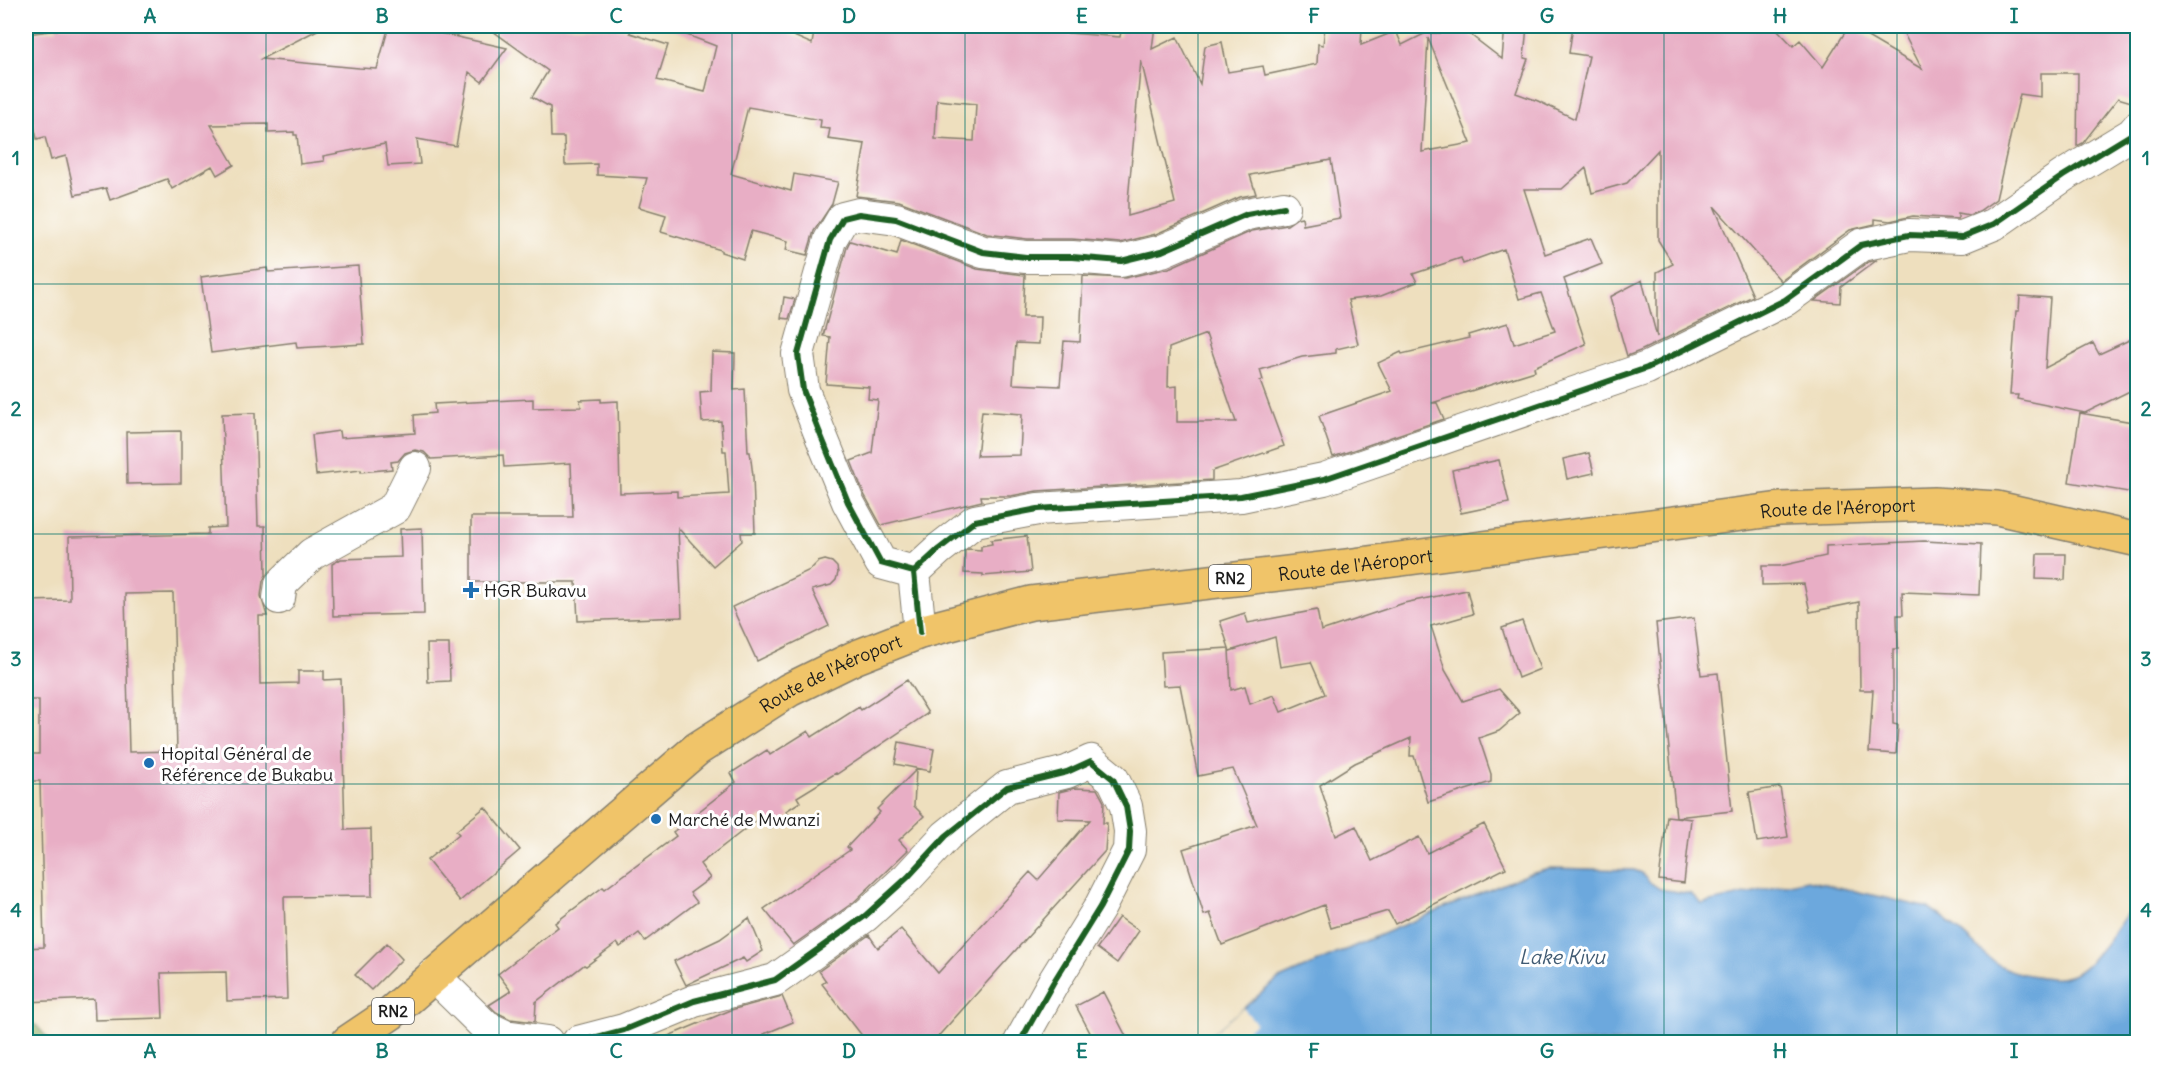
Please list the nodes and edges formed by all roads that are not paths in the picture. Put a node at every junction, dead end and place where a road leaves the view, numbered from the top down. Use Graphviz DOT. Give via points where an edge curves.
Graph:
graph roads {
  1 [pos="2138,127"];
  2 [pos="1284,207"];
  3 [pos="415,468"];
  4 [pos="2138,540"];
  5 [pos="914,572"];
  6 [pos="279,598"];
  7 [pos="920,632"];
  8 [pos="433,975"];
  9 [pos="348,1042"];
  10 [pos="548,1042"];
  11 [pos="578,1042"];
  12 [pos="1020,1042"];
  1 -- 5 [label="street" via="1994,224 1962,237 1909,235 1861,245 1785,300 1647,368 1324,479 1241,496 1038,509 975,522"];
  2 -- 5 [label="street" via="1247,214 1162,251 1121,261 983,252 896,219 859,214 843,218 830,240 798,354 803,390 848,502 881,563"];
  3 -- 6 [label="street" via="395,508 312,554 281,584"];
  4 -- 7 [label="highway, Route de l'Aéroport / RN2" via="1997,508 1934,504 1780,509 1031,603"];
  5 -- 7 [label="street"];
  7 -- 8 [label="highway, Route de l'Aéroport / RN2" via="789,690 697,749"];
  8 -- 9 [label="highway, RN2" via="391,1013"];
  8 -- 10 [label="street" via="486,1027 505,1036"];
  11 -- 12 [label="street" via="624,1030 694,1001 775,980 865,916 946,836 1007,787 1067,772 1091,761 1113,779 1126,806 1129,850"];
}
